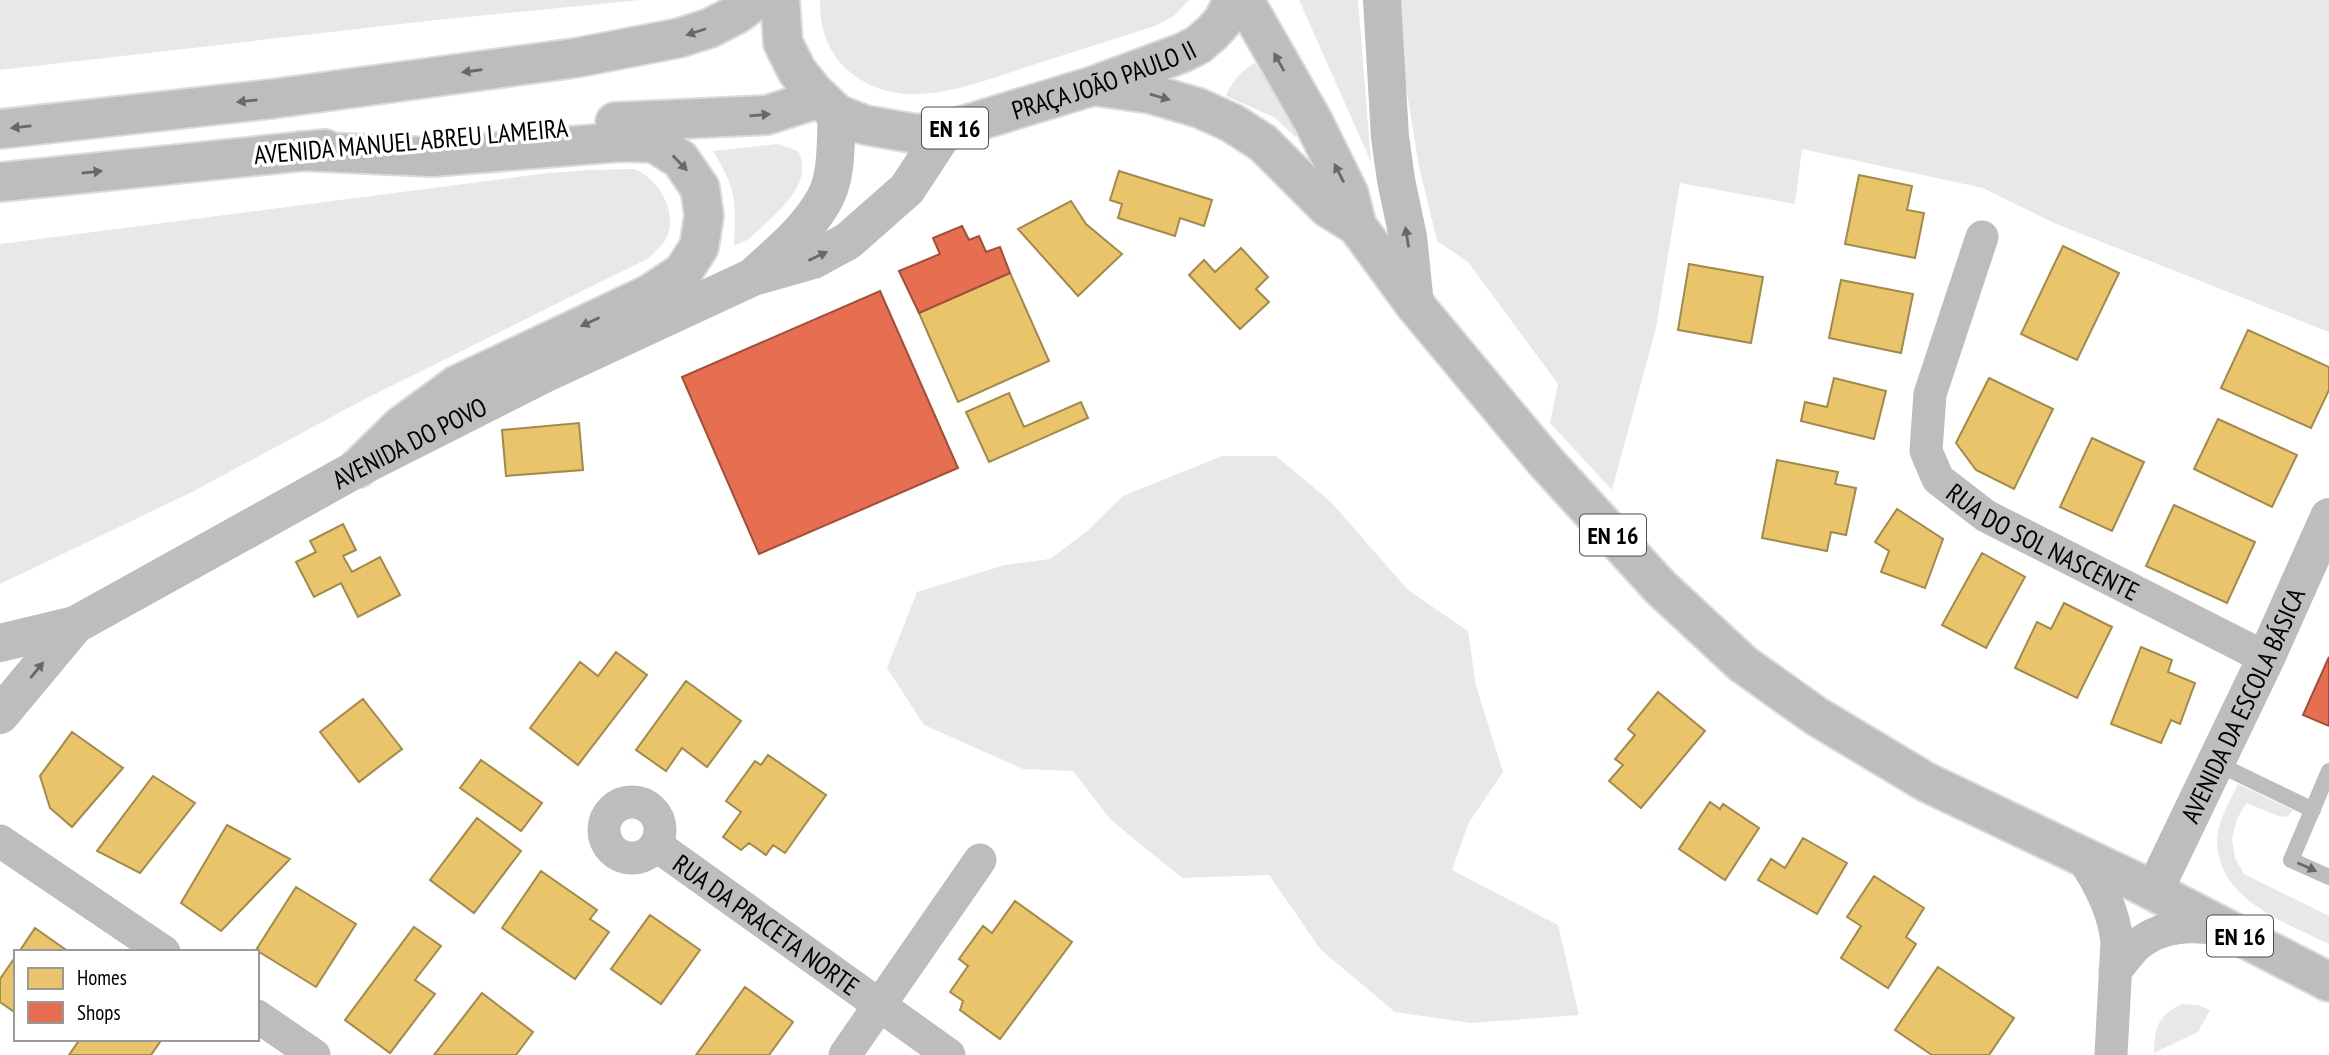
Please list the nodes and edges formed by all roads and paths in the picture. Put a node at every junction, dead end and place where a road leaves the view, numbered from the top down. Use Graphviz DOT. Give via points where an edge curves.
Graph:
graph roads {
  1 [pos="756,0"];
  2 [pos="780,0"];
  3 [pos="1233,0"];
  4 [pos="1244,0"];
  5 [pos="1382,0"];
  6 [pos="1093,86"];
  7 [pos="829,106"];
  8 [pos="0,129"];
  9 [pos="945,131"];
  10 [pos="301,151"];
  11 [pos="0,182"];
  12 [pos="1357,226"];
  13 [pos="1982,237"];
  14 [pos="753,277"];
  15 [pos="1415,305"];
  16 [pos="358,468"];
  17 [pos="2329,517"];
  18 [pos="75,625"];
  19 [pos="0,643"];
  20 [pos="2266,658"];
  21 [pos="0,715"];
  22 [pos="2216,763"];
  23 [pos="2329,772"];
  24 [pos="2313,810"];
  25 [pos="3,838"];
  26 [pos="656,845"];
  27 [pos="2081,856"];
  28 [pos="980,860"];
  29 [pos="2329,877"];
  30 [pos="2146,887"];
  31 [pos="2232,932"];
  32 [pos="161,950"];
  33 [pos="2116,956"];
  34 [pos="2329,982"];
  35 [pos="878,1006"];
  36 [pos="259,1017"];
  37 [pos="314,1055"];
  38 [pos="845,1055"];
  39 [pos="949,1055"];
  40 [pos="2111,1055"];
  1 -- 8 [label="main road, AVENIDA MANUEL ABREU LAMEIRA, one-way" via="710,28 679,38 575,58"];
  2 -- 7 [label="main road" via="780,28 789,59"];
  3 -- 6 [label="main road, PRAÇA JOÃO PAULO II / EN 16" via="1223,21 1198,45"];
  12 -- 4 [label="main road, EN 16, one-way" via="1349,194 1313,121"];
  15 -- 5 [label="main road, one-way" via="1390,137"];
  6 -- 9 [label="main road, PRAÇA JOÃO PAULO II / EN 16"];
  6 -- 12 [label="main road, EN 16, one-way" via="1151,94 1232,123 1264,143 1328,208"];
  7 -- 9 [label="main road, PRAÇA JOÃO PAULO II / EN 16" via="865,125 917,134"];
  10 -- 7 [label="main road, AVENIDA MANUEL ABREU LAMEIRA, one-way" via="628,120 767,115"];
  7 -- 14 [label="main road, AVENIDA DO POVO" via="833,168 825,199 804,228"];
  14 -- 9 [label="main road, AVENIDA DO POVO, one-way" via="813,260 848,241 907,189"];
  11 -- 10 [label="main road, AVENIDA MANUEL ABREU LAMEIRA, one-way"];
  10 -- 16 [label="main road, one-way" via="432,158 654,143 680,159 700,188 704,216 699,247 683,271 650,294 457,385 401,426"];
  12 -- 15 [label="main road, EN 16"];
  13 -- 20 [label="street, RUA DO SOL NASCENTE" via="1930,394 1926,452 1938,479 1986,516"];
  14 -- 16 [label="main road, AVENIDA DO POVO" via="544,374"];
  15 -- 27 [label="main road, EN 16" via="1660,587 1743,664 1816,716 1926,782"];
  16 -- 18 [label="main road, AVENIDA DO POVO"];
  17 -- 20 [label="main road, AVENIDA DA ESCOLA BÁSICA"];
  18 -- 19 [label="main road, AVENIDA DO POVO"];
  21 -- 18 [label="main road, AVENIDA DO POVO, one-way"];
  20 -- 22 [label="main road, AVENIDA DA ESCOLA BÁSICA"];
  22 -- 24 [label="lane"];
  22 -- 30 [label="main road, AVENIDA DA ESCOLA BÁSICA" via="2180,837"];
  23 -- 24 [label="lane"];
  24 -- 29 [label="lane, one-way" via="2291,860"];
  25 -- 32 [label="street"];
  26 -- 35 [label="street, RUA DA PRACETA NORTE"];
  27 -- 30 [label="main road, EN 16"];
  27 -- 33 [label="street" via="2105,895 2115,928"];
  28 -- 35 [label="street"];
  30 -- 31 [label="main road, EN 16"];
  30 -- 33 [label="street"];
  31 -- 33 [label="street" via="2181,926"];
  31 -- 34 [label="main road, EN 16"];
  33 -- 40 [label="street"];
  35 -- 38 [label="street"];
  35 -- 39 [label="street, RUA DA PRACETA NORTE"];
  36 -- 37 [label="street"];
}
